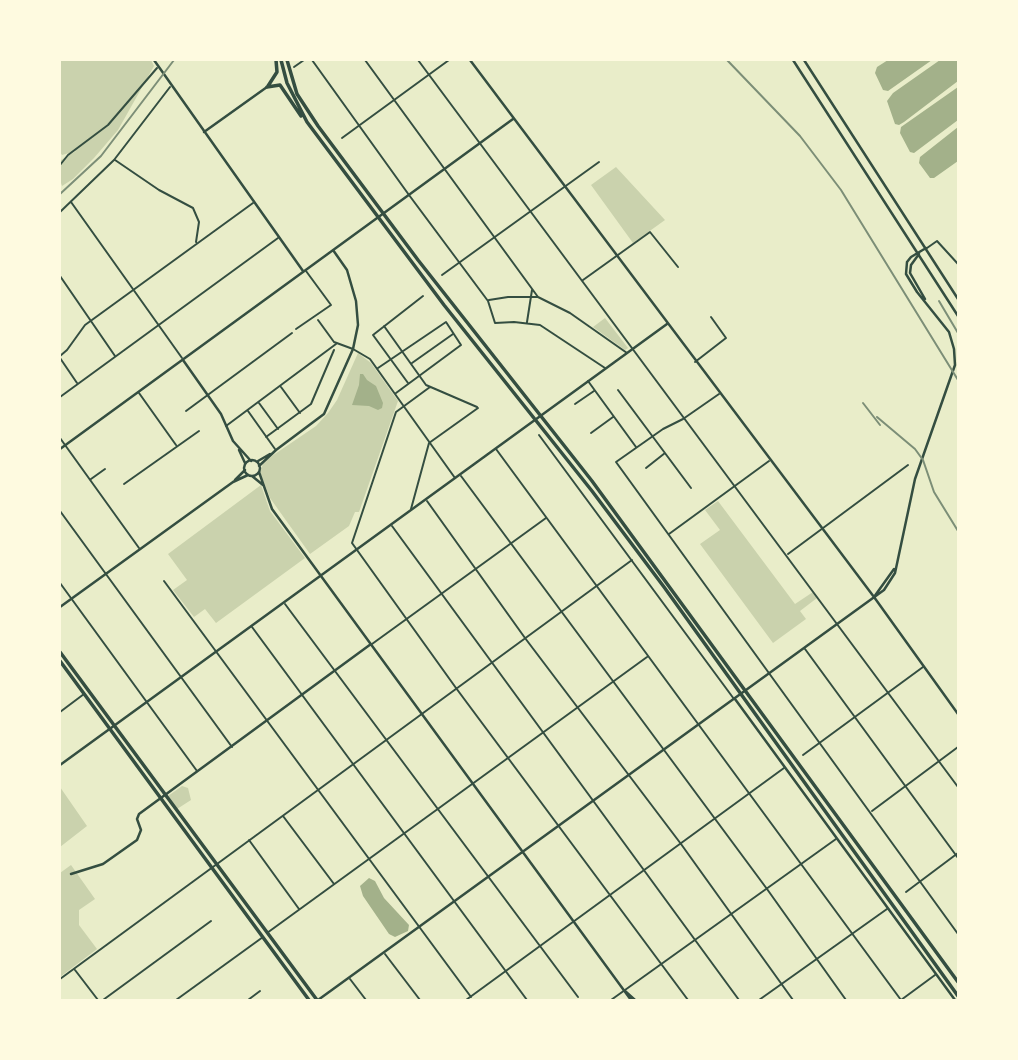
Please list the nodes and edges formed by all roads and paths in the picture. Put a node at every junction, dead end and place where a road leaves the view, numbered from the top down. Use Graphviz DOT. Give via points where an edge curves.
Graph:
graph roads {
  1 [pos="154,60"];
  2 [pos="279,60"];
  3 [pos="287,60"];
  4 [pos="304,60"];
  5 [pos="312,60"];
  6 [pos="365,60"];
  7 [pos="418,60"];
  8 [pos="449,60"];
  9 [pos="470,60"];
  10 [pos="793,60"];
  11 [pos="804,60"];
  12 [pos="294,66"];
  13 [pos="158,67"];
  14 [pos="429,75"];
  15 [pos="171,86"];
  16 [pos="267,87"];
  17 [pos="830,99"];
  18 [pos="394,100"];
  19 [pos="820,103"];
  20 [pos="513,119"];
  21 [pos="307,122"];
  22 [pos="359,125"];
  23 [pos="204,132"];
  24 [pos="342,138"];
  25 [pos="479,144"];
  26 [pos="114,160"];
  27 [pos="599,162"];
  28 [pos="60,165"];
  29 [pos="444,170"];
  30 [pos="566,187"];
  31 [pos="408,195"];
  32 [pos="71,202"];
  33 [pos="254,202"];
  34 [pos="900,207"];
  35 [pos="60,212"];
  36 [pos="531,212"];
  37 [pos="892,212"];
  38 [pos="384,213"];
  39 [pos="379,217"];
  40 [pos="279,237"];
  41 [pos="495,237"];
  42 [pos="195,245"];
  43 [pos="926,248"];
  44 [pos="333,250"];
  45 [pos="919,254"];
  46 [pos="616,255"];
  47 [pos="459,263"];
  48 [pos="958,264"];
  49 [pos="678,267"];
  50 [pos="304,271"];
  51 [pos="442,275"];
  52 [pos="60,276"];
  53 [pos="582,281"];
  54 [pos="532,289"];
  55 [pos="133,290"];
  56 [pos="423,296"];
  57 [pos="531,297"];
  58 [pos="538,297"];
  59 [pos="958,299"];
  60 [pos="488,301"];
  61 [pos="958,316"];
  62 [pos="711,317"];
  63 [pos="318,320"];
  64 [pos="90,321"];
  65 [pos="526,323"];
  66 [pos="667,324"];
  67 [pos="158,325"];
  68 [pos="384,326"];
  69 [pos="296,330"];
  70 [pos="292,333"];
  71 [pos="454,333"];
  72 [pos="336,343"];
  73 [pos="335,347"];
  74 [pos="353,349"];
  75 [pos="633,349"];
  76 [pos="402,351"];
  77 [pos="627,353"];
  78 [pos="115,356"];
  79 [pos="60,357"];
  80 [pos="390,359"];
  81 [pos="183,360"];
  82 [pos="695,362"];
  83 [pos="411,364"];
  84 [pos="606,368"];
  85 [pos="377,369"];
  86 [pos="419,376"];
  87 [pos="588,381"];
  88 [pos="78,384"];
  89 [pos="408,384"];
  90 [pos="280,387"];
  91 [pos="430,387"];
  92 [pos="594,390"];
  93 [pos="618,390"];
  94 [pos="138,392"];
  95 [pos="396,394"];
  96 [pos="719,394"];
  97 [pos="208,395"];
  98 [pos="60,397"];
  99 [pos="258,402"];
  100 [pos="575,404"];
  101 [pos="404,405"];
  102 [pos="186,411"];
  103 [pos="247,411"];
  104 [pos="300,413"];
  105 [pos="614,416"];
  106 [pos="538,418"];
  107 [pos="685,418"];
  108 [pos="226,426"];
  109 [pos="278,429"];
  110 [pos="199,431"];
  111 [pos="591,433"];
  112 [pos="539,435"];
  113 [pos="653,436"];
  114 [pos="267,437"];
  115 [pos="60,438"];
  116 [pos="429,443"];
  117 [pos="176,445"];
  118 [pos="65,446"];
  119 [pos="636,448"];
  120 [pos="60,449"];
  121 [pos="496,449"];
  122 [pos="239,450"];
  123 [pos="275,452"];
  124 [pos="665,452"];
  125 [pos="251,461"];
  126 [pos="770,461"];
  127 [pos="256,462"];
  128 [pos="246,464"];
  129 [pos="908,465"];
  130 [pos="259,466"];
  131 [pos="646,468"];
  132 [pos="105,469"];
  133 [pos="245,470"];
  134 [pos="259,472"];
  135 [pos="250,475"];
  136 [pos="460,475"];
  137 [pos="456,479"];
  138 [pos="90,480"];
  139 [pos="233,482"];
  140 [pos="124,484"];
  141 [pos="736,486"];
  142 [pos="264,487"];
  143 [pos="691,488"];
  144 [pos="426,500"];
  145 [pos="60,511"];
  146 [pos="410,512"];
  147 [pos="547,517"];
  148 [pos="391,526"];
  149 [pos="822,529"];
  150 [pos="668,535"];
  151 [pos="510,543"];
  152 [pos="140,549"];
  153 [pos="357,551"];
  154 [pos="787,555"];
  155 [pos="632,560"];
  156 [pos="475,569"];
  157 [pos="105,574"];
  158 [pos="322,576"];
  159 [pos="164,581"];
  160 [pos="60,583"];
  161 [pos="597,586"];
  162 [pos="440,594"];
  163 [pos="874,597"];
  164 [pos="71,599"];
  165 [pos="285,603"];
  166 [pos="60,607"];
  167 [pos="561,612"];
  168 [pos="406,619"];
  169 [pos="838,624"];
  170 [pos="252,627"];
  171 [pos="525,638"];
  172 [pos="371,644"];
  173 [pos="804,649"];
  174 [pos="60,652"];
  175 [pos="217,652"];
  176 [pos="649,656"];
  177 [pos="60,661"];
  178 [pos="491,663"];
  179 [pos="923,667"];
  180 [pos="336,670"];
  181 [pos="769,675"];
  182 [pos="181,678"];
  183 [pos="613,682"];
  184 [pos="456,688"];
  185 [pos="889,692"];
  186 [pos="86,693"];
  187 [pos="744,693"];
  188 [pos="302,695"];
  189 [pos="735,699"];
  190 [pos="146,702"];
  191 [pos="578,708"];
  192 [pos="60,712"];
  193 [pos="422,713"];
  194 [pos="958,715"];
  195 [pos="855,716"];
  196 [pos="267,722"];
  197 [pos="700,725"];
  198 [pos="111,728"];
  199 [pos="544,732"];
  200 [pos="386,738"];
  201 [pos="820,742"];
  202 [pos="232,747"];
  203 [pos="958,747"];
  204 [pos="663,751"];
  205 [pos="803,755"];
  206 [pos="510,758"];
  207 [pos="940,761"];
  208 [pos="352,764"];
  209 [pos="60,765"];
  210 [pos="785,768"];
  211 [pos="197,771"];
  212 [pos="629,775"];
  213 [pos="474,783"];
  214 [pos="907,786"];
  215 [pos="958,787"];
  216 [pos="317,789"];
  217 [pos="750,794"];
  218 [pos="162,797"];
  219 [pos="593,801"];
  220 [pos="439,808"];
  221 [pos="871,813"];
  222 [pos="282,815"];
  223 [pos="714,820"];
  224 [pos="559,826"];
  225 [pos="403,834"];
  226 [pos="836,838"];
  227 [pos="248,839"];
  228 [pos="681,844"];
  229 [pos="524,851"];
  230 [pos="958,855"];
  231 [pos="369,859"];
  232 [pos="215,863"];
  233 [pos="801,864"];
  234 [pos="211,867"];
  235 [pos="644,870"];
  236 [pos="71,874"];
  237 [pos="489,876"];
  238 [pos="921,881"];
  239 [pos="334,884"];
  240 [pos="766,889"];
  241 [pos="906,892"];
  242 [pos="611,894"];
  243 [pos="454,902"];
  244 [pos="888,908"];
  245 [pos="299,910"];
  246 [pos="731,915"];
  247 [pos="211,921"];
  248 [pos="575,922"];
  249 [pos="418,927"];
  250 [pos="852,934"];
  251 [pos="958,934"];
  252 [pos="264,935"];
  253 [pos="694,940"];
  254 [pos="540,947"];
  255 [pos="384,953"];
  256 [pos="816,959"];
  257 [pos="661,964"];
  258 [pos="74,969"];
  259 [pos="506,972"];
  260 [pos="936,975"];
  261 [pos="349,978"];
  262 [pos="60,979"];
  263 [pos="958,982"];
  264 [pos="781,985"];
  265 [pos="625,990"];
  266 [pos="260,991"];
  267 [pos="958,996"];
  268 [pos="471,997"];
  269 [pos="578,997"];
  270 [pos="98,1000"];
  271 [pos="103,1000"];
  272 [pos="176,1000"];
  273 [pos="248,1000"];
  274 [pos="309,1000"];
  275 [pos="318,1000"];
  276 [pos="366,1000"];
  277 [pos="420,1000"];
  278 [pos="466,1000"];
  279 [pos="527,1000"];
  280 [pos="611,1000"];
  281 [pos="633,1000"];
  282 [pos="688,1000"];
  283 [pos="738,1000"];
  284 [pos="759,1000"];
  285 [pos="793,1000"];
  286 [pos="846,1000"];
  287 [pos="901,1000"];
  288 [pos="955,1000"];
  1 -- 13 [label="street"];
  2 -- 16 [label="main road" via="278,72"];
  2 -- 21 [label="main road"];
  3 -- 38 [label="main road" via="303,105"];
  4 -- 12 [label="street"];
  5 -- 22 [label="street"];
  6 -- 18 [label="street"];
  7 -- 14 [label="street"];
  8 -- 14 [label="street"];
  9 -- 20 [label="street"];
  10 -- 19 [label="street"];
  11 -- 17 [label="street"];
  13 -- 15 [label="street"];
  13 -- 28 [label="street" via="108,125"];
  14 -- 18 [label="street"];
  14 -- 25 [label="street"];
  15 -- 23 [label="street"];
  15 -- 26 [label="street"];
  16 -- 21 [label="main road" via="280,85"];
  16 -- 23 [label="street"];
  17 -- 19 [label="street"];
  17 -- 34 [label="street"];
  18 -- 22 [label="street"];
  18 -- 29 [label="street"];
  19 -- 37 [label="street"];
  20 -- 25 [label="street"];
  20 -- 30 [label="street"];
  21 -- 39 [label="main road"];
  22 -- 24 [label="street"];
  22 -- 31 [label="street"];
  23 -- 33 [label="street"];
  25 -- 29 [label="street"];
  25 -- 36 [label="street"];
  26 -- 32 [label="street"];
  26 -- 42 [label="street" via="193,208 199,222"];
  27 -- 30 [label="street"];
  29 -- 31 [label="street"];
  29 -- 41 [label="street"];
  30 -- 36 [label="street"];
  30 -- 46 [label="street"];
  31 -- 38 [label="street"];
  31 -- 47 [label="street"];
  32 -- 35 [label="street"];
  32 -- 55 [label="street"];
  33 -- 40 [label="street"];
  33 -- 42 [label="street"];
  34 -- 37 [label="street"];
  34 -- 43 [label="street"];
  36 -- 41 [label="street"];
  36 -- 53 [label="street"];
  37 -- 45 [label="street"];
  38 -- 39 [label="street"];
  38 -- 106 [label="main road"];
  39 -- 44 [label="street"];
  39 -- 106 [label="main road" via="443,305"];
  40 -- 50 [label="street"];
  40 -- 67 [label="street"];
  41 -- 47 [label="street"];
  41 -- 54 [label="street"];
  42 -- 55 [label="street"];
  43 -- 45 [label="street"];
  43 -- 48 [label="street" via="937,241"];
  43 -- 59 [label="street"];
  44 -- 50 [label="street"];
  44 -- 74 [label="street" via="346,270 356,301 358,326"];
  45 -- 61 [label="street"];
  45 -- 163 [label="street" via="907,262 906,274 950,336 953,374 913,486 898,563"];
  46 -- 49 [label="street" via="650,232"];
  46 -- 53 [label="street"];
  46 -- 66 [label="street"];
  47 -- 51 [label="street"];
  47 -- 60 [label="street"];
  50 -- 69 [label="street" via="331,305"];
  50 -- 81 [label="street"];
  52 -- 64 [label="street"];
  53 -- 75 [label="street"];
  54 -- 57 [label="street"];
  54 -- 58 [label="street"];
  55 -- 64 [label="street"];
  55 -- 67 [label="street"];
  56 -- 68 [label="street"];
  57 -- 58 [label="street"];
  57 -- 60 [label="street"];
  57 -- 65 [label="street"];
  58 -- 77 [label="street"];
  60 -- 65 [label="street" via="495,323"];
  62 -- 82 [label="street" via="726,338"];
  63 -- 72 [label="street"];
  64 -- 78 [label="street"];
  64 -- 79 [label="street"];
  65 -- 84 [label="street" via="540,324"];
  66 -- 75 [label="street"];
  66 -- 82 [label="street"];
  67 -- 78 [label="street"];
  67 -- 81 [label="street"];
  68 -- 76 [label="street"];
  68 -- 80 [label="street" via="373,335"];
  70 -- 97 [label="street"];
  71 -- 76 [label="street" via="443,323"];
  71 -- 83 [label="street"];
  71 -- 86 [label="street" via="461,345"];
  72 -- 73 [label="street"];
  72 -- 74 [label="street"];
  73 -- 90 [label="street"];
  73 -- 104 [label="street" via="313,401"];
  74 -- 85 [label="street" via="367,355"];
  74 -- 123 [label="street" via="324,414"];
  75 -- 77 [label="street"];
  75 -- 107 [label="street"];
  76 -- 80 [label="street"];
  76 -- 83 [label="street"];
  77 -- 84 [label="street"];
  78 -- 88 [label="street"];
  79 -- 88 [label="street"];
  80 -- 85 [label="street"];
  80 -- 89 [label="street"];
  81 -- 94 [label="street"];
  81 -- 97 [label="street"];
  82 -- 96 [label="street"];
  83 -- 86 [label="street"];
  84 -- 87 [label="street"];
  85 -- 95 [label="street"];
  86 -- 89 [label="street"];
  86 -- 91 [label="street"];
  87 -- 92 [label="street"];
  87 -- 106 [label="street"];
  88 -- 98 [label="street"];
  89 -- 95 [label="street"];
  90 -- 99 [label="street"];
  90 -- 104 [label="street"];
  91 -- 101 [label="street"];
  91 -- 116 [label="street" via="478,408"];
  92 -- 100 [label="street"];
  92 -- 105 [label="street"];
  93 -- 113 [label="street"];
  94 -- 117 [label="street"];
  94 -- 118 [label="street"];
  95 -- 101 [label="street"];
  96 -- 107 [label="street"];
  96 -- 126 [label="street"];
  97 -- 102 [label="street"];
  97 -- 108 [label="street"];
  99 -- 103 [label="street"];
  99 -- 109 [label="street"];
  101 -- 116 [label="street"];
  101 -- 153 [label="street" via="396,412 352,543"];
  103 -- 108 [label="street"];
  103 -- 114 [label="street"];
  104 -- 109 [label="street"];
  105 -- 111 [label="street"];
  105 -- 119 [label="street"];
  106 -- 121 [label="street"];
  106 -- 187 [label="main road" via="592,481"];
  107 -- 113 [label="street"];
  107 -- 141 [label="street"];
  108 -- 122 [label="street"];
  109 -- 114 [label="street"];
  110 -- 117 [label="street"];
  112 -- 155 [label="street"];
  113 -- 119 [label="street"];
  113 -- 124 [label="street"];
  114 -- 123 [label="street"];
  115 -- 118 [label="street"];
  116 -- 137 [label="street"];
  116 -- 146 [label="street"];
  117 -- 140 [label="street"];
  118 -- 120 [label="street"];
  118 -- 138 [label="street"];
  119 -- 150 [label="street" via="616,462"];
  121 -- 136 [label="street"];
  121 -- 147 [label="street"];
  122 -- 125 [label="street"];
  122 -- 128 [label="street"];
  123 -- 127 [label="street"];
  123 -- 130 [label="street"];
  124 -- 131 [label="street"];
  124 -- 143 [label="street"];
  125 -- 127 [label="street"];
  125 -- 128 [label="street"];
  126 -- 141 [label="street"];
  126 -- 149 [label="street"];
  127 -- 130 [label="street"];
  128 -- 133 [label="street"];
  129 -- 149 [label="street"];
  130 -- 134 [label="street"];
  132 -- 138 [label="street"];
  133 -- 135 [label="street"];
  133 -- 139 [label="street"];
  134 -- 135 [label="street"];
  134 -- 142 [label="street"];
  135 -- 139 [label="street"];
  135 -- 142 [label="street"];
  136 -- 137 [label="street"];
  136 -- 151 [label="street"];
  137 -- 144 [label="street"];
  138 -- 152 [label="street"];
  139 -- 152 [label="street"];
  141 -- 150 [label="street"];
  141 -- 154 [label="street"];
  142 -- 158 [label="street" via="272,509"];
  144 -- 146 [label="street"];
  144 -- 156 [label="street"];
  145 -- 157 [label="street"];
  146 -- 148 [label="street"];
  147 -- 151 [label="street"];
  147 -- 161 [label="street"];
  148 -- 153 [label="street"];
  148 -- 162 [label="street"];
  149 -- 154 [label="street"];
  149 -- 163 [label="street"];
  150 -- 181 [label="street"];
  151 -- 156 [label="street"];
  151 -- 167 [label="street"];
  152 -- 157 [label="street"];
  153 -- 158 [label="street"];
  153 -- 168 [label="street"];
  154 -- 169 [label="street"];
  155 -- 161 [label="street"];
  155 -- 189 [label="street"];
  156 -- 162 [label="street"];
  156 -- 171 [label="street"];
  157 -- 164 [label="street"];
  157 -- 182 [label="street"];
  158 -- 165 [label="street"];
  158 -- 172 [label="street"];
  159 -- 175 [label="street"];
  160 -- 164 [label="street"];
  161 -- 167 [label="street"];
  161 -- 176 [label="street"];
  162 -- 168 [label="street"];
  162 -- 178 [label="street"];
  163 -- 169 [label="street"];
  163 -- 179 [label="street"];
  164 -- 166 [label="street"];
  164 -- 190 [label="street"];
  165 -- 170 [label="street"];
  165 -- 180 [label="street"];
  167 -- 171 [label="street"];
  167 -- 183 [label="street"];
  168 -- 172 [label="street"];
  168 -- 184 [label="street"];
  169 -- 173 [label="street"];
  169 -- 185 [label="street"];
  170 -- 175 [label="street"];
  170 -- 188 [label="street"];
  171 -- 178 [label="street"];
  171 -- 191 [label="street"];
  172 -- 180 [label="street"];
  172 -- 193 [label="street"];
  173 -- 181 [label="street"];
  173 -- 195 [label="street"];
  174 -- 186 [label="main road"];
  175 -- 182 [label="street"];
  175 -- 196 [label="street"];
  176 -- 183 [label="street"];
  176 -- 197 [label="street"];
  177 -- 186 [label="main road"];
  178 -- 184 [label="street"];
  178 -- 199 [label="street"];
  179 -- 185 [label="street"];
  179 -- 194 [label="street"];
  180 -- 188 [label="street"];
  180 -- 200 [label="street"];
  181 -- 187 [label="street"];
  181 -- 201 [label="street"];
  182 -- 190 [label="street"];
  182 -- 202 [label="street"];
  183 -- 191 [label="street"];
  183 -- 204 [label="street"];
  184 -- 193 [label="street"];
  184 -- 206 [label="street"];
  185 -- 195 [label="street"];
  185 -- 207 [label="street"];
  186 -- 192 [label="street"];
  186 -- 198 [label="main road"];
  187 -- 189 [label="street"];
  187 -- 263 [label="main road"];
  187 -- 267 [label="main road"];
  188 -- 196 [label="street"];
  188 -- 208 [label="street"];
  189 -- 197 [label="street"];
  189 -- 210 [label="street"];
  190 -- 198 [label="street"];
  190 -- 211 [label="street"];
  191 -- 199 [label="street"];
  191 -- 212 [label="street"];
  193 -- 200 [label="street"];
  193 -- 213 [label="street"];
  195 -- 201 [label="street"];
  195 -- 214 [label="street"];
  196 -- 202 [label="street"];
  196 -- 216 [label="street"];
  197 -- 204 [label="street"];
  197 -- 217 [label="street"];
  198 -- 209 [label="street"];
  198 -- 218 [label="main road"];
  199 -- 206 [label="street"];
  199 -- 219 [label="street"];
  200 -- 208 [label="street"];
  200 -- 220 [label="street"];
  201 -- 205 [label="street"];
  201 -- 221 [label="street"];
  202 -- 211 [label="street"];
  203 -- 207 [label="street"];
  204 -- 212 [label="street"];
  204 -- 223 [label="street"];
  206 -- 213 [label="street"];
  206 -- 224 [label="street"];
  207 -- 214 [label="street"];
  207 -- 215 [label="street"];
  208 -- 216 [label="street"];
  208 -- 225 [label="street"];
  210 -- 217 [label="street"];
  210 -- 226 [label="street"];
  211 -- 218 [label="street"];
  212 -- 219 [label="street"];
  212 -- 228 [label="street"];
  213 -- 220 [label="street"];
  213 -- 229 [label="street"];
  214 -- 221 [label="street"];
  214 -- 230 [label="street"];
  216 -- 222 [label="street"];
  216 -- 231 [label="street"];
  217 -- 223 [label="street"];
  217 -- 233 [label="street"];
  218 -- 232 [label="main road"];
  218 -- 234 [label="main road"];
  218 -- 236 [label="street" via="138,814 141,830 137,840 103,864"];
  219 -- 224 [label="street"];
  219 -- 235 [label="street"];
  220 -- 225 [label="street"];
  220 -- 237 [label="street"];
  221 -- 238 [label="street"];
  222 -- 227 [label="street"];
  222 -- 239 [label="street"];
  223 -- 228 [label="street"];
  223 -- 240 [label="street"];
  224 -- 229 [label="street"];
  224 -- 242 [label="street"];
  225 -- 231 [label="street"];
  225 -- 243 [label="street"];
  226 -- 233 [label="street"];
  226 -- 244 [label="street"];
  227 -- 232 [label="street"];
  227 -- 245 [label="street"];
  228 -- 235 [label="street"];
  228 -- 246 [label="street"];
  229 -- 237 [label="street"];
  229 -- 248 [label="street"];
  230 -- 238 [label="street"];
  231 -- 239 [label="street"];
  231 -- 249 [label="street"];
  232 -- 234 [label="street"];
  232 -- 252 [label="main road"];
  233 -- 240 [label="street"];
  233 -- 250 [label="street"];
  234 -- 252 [label="main road"];
  234 -- 258 [label="street"];
  235 -- 242 [label="street"];
  235 -- 253 [label="street"];
  237 -- 243 [label="street"];
  237 -- 254 [label="street"];
  238 -- 241 [label="street"];
  238 -- 251 [label="street"];
  239 -- 245 [label="street"];
  240 -- 246 [label="street"];
  240 -- 256 [label="street"];
  242 -- 248 [label="street"];
  242 -- 257 [label="street"];
  243 -- 249 [label="street"];
  243 -- 259 [label="street"];
  244 -- 250 [label="street"];
  244 -- 260 [label="street"];
  245 -- 252 [label="street"];
  246 -- 253 [label="street"];
  246 -- 264 [label="street"];
  247 -- 271 [label="street"];
  248 -- 254 [label="street"];
  248 -- 265 [label="street"];
  249 -- 255 [label="street"];
  249 -- 268 [label="street"];
  250 -- 256 [label="street"];
  250 -- 287 [label="street"];
  252 -- 272 [label="street"];
  252 -- 274 [label="main road"];
  252 -- 275 [label="main road"];
  253 -- 257 [label="street"];
  253 -- 283 [label="street"];
  254 -- 259 [label="street"];
  254 -- 269 [label="street"];
  255 -- 261 [label="street"];
  255 -- 277 [label="street"];
  256 -- 264 [label="street"];
  256 -- 286 [label="street"];
  257 -- 265 [label="street"];
  257 -- 282 [label="street"];
  258 -- 262 [label="street"];
  258 -- 270 [label="street"];
  259 -- 268 [label="street"];
  259 -- 279 [label="street"];
  260 -- 287 [label="street"];
  260 -- 288 [label="street"];
  261 -- 275 [label="street"];
  261 -- 276 [label="street"];
  264 -- 284 [label="street"];
  264 -- 285 [label="street"];
  265 -- 280 [label="street"];
  265 -- 281 [label="street"];
  266 -- 273 [label="street"];
  268 -- 278 [label="street"];
}
